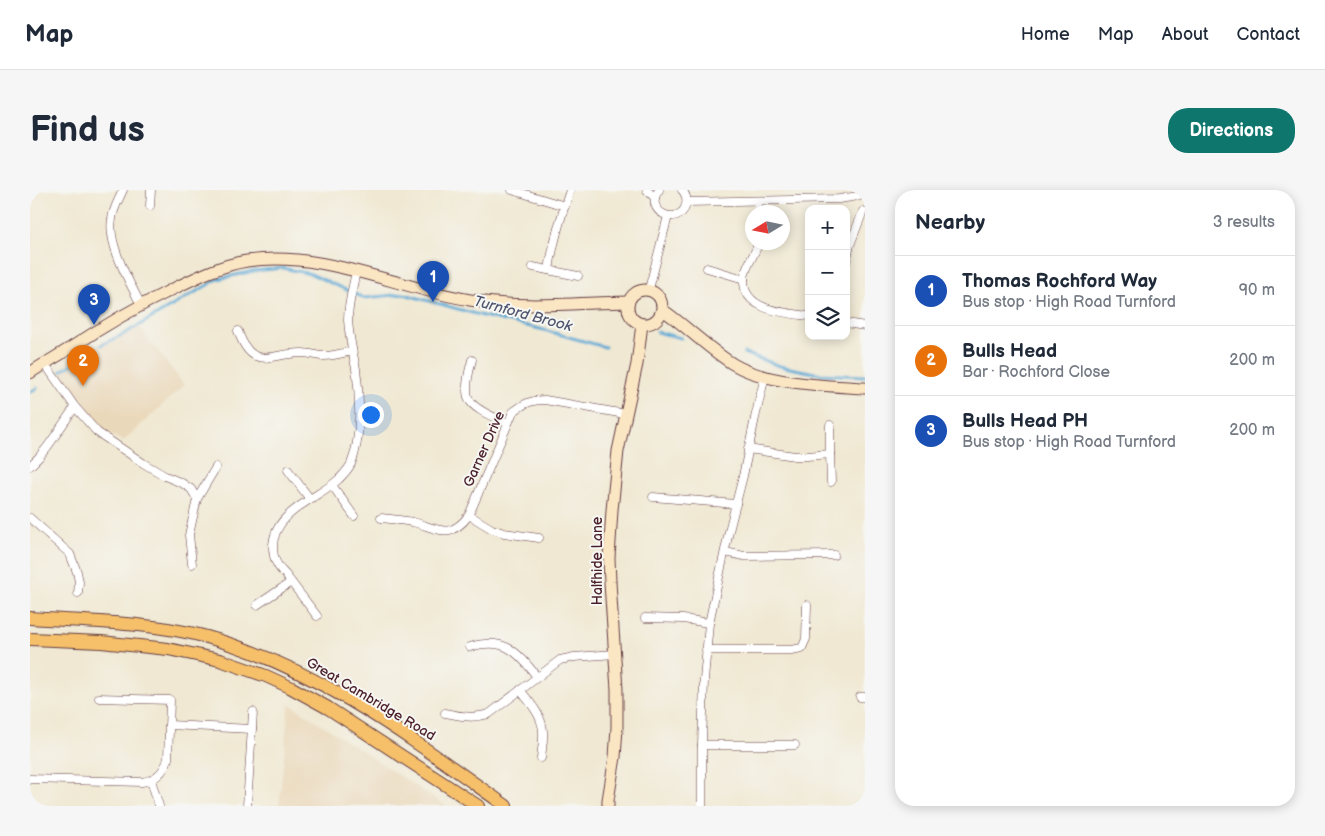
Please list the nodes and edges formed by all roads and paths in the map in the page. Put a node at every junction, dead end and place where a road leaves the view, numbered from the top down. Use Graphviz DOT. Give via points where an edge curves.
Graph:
graph roads {
  1 [pos="123,190"];
  2 [pos="151,190"];
  3 [pos="512,190"];
  4 [pos="570,190"];
  5 [pos="647,190"];
  6 [pos="660,190"];
  7 [pos="682,190"];
  8 [pos="859,194"];
  9 [pos="655,198"];
  10 [pos="758,201"];
  11 [pos="687,202"];
  12 [pos="758,205"];
  13 [pos="150,206"];
  14 [pos="565,206"];
  15 [pos="863,211"];
  16 [pos="668,216"];
  17 [pos="756,250"];
  18 [pos="849,250"];
  19 [pos="533,267"];
  20 [pos="707,268"];
  21 [pos="549,270"];
  22 [pos="356,271"];
  23 [pos="578,276"];
  24 [pos="744,278"];
  25 [pos="649,289"];
  26 [pos="628,302"];
  27 [pos="141,305"];
  28 [pos="663,310"];
  29 [pos="805,315"];
  30 [pos="642,324"];
  31 [pos="850,324"];
  32 [pos="865,326"];
  33 [pos="238,331"];
  34 [pos="352,351"];
  35 [pos="472,360"];
  36 [pos="45,364"];
  37 [pos="31,369"];
  38 [pos="765,376"];
  39 [pos="865,388"];
  40 [pos="75,407"];
  41 [pos="626,414"];
  42 [pos="507,423"];
  43 [pos="830,425"];
  44 [pos="748,449"];
  45 [pos="830,454"];
  46 [pos="30,466"];
  47 [pos="216,467"];
  48 [pos="288,470"];
  49 [pos="832,482"];
  50 [pos="332,484"];
  51 [pos="653,497"];
  52 [pos="197,499"];
  53 [pos="310,499"];
  54 [pos="736,504"];
  55 [pos="469,515"];
  56 [pos="354,516"];
  57 [pos="30,518"];
  58 [pos="381,518"];
  59 [pos="538,538"];
  60 [pos="725,552"];
  61 [pos="834,555"];
  62 [pos="192,564"];
  63 [pos="291,582"];
  64 [pos="78,593"];
  65 [pos="257,605"];
  66 [pos="807,605"];
  67 [pos="317,616"];
  68 [pos="30,618"];
  69 [pos="645,618"];
  70 [pos="709,623"];
  71 [pos="30,638"];
  72 [pos="470,647"];
  73 [pos="706,650"];
  74 [pos="615,654"];
  75 [pos="537,678"];
  76 [pos="520,690"];
  77 [pos="99,698"];
  78 [pos="253,712"];
  79 [pos="445,713"];
  80 [pos="169,724"];
  81 [pos="252,729"];
  82 [pos="702,745"];
  83 [pos="795,745"];
  84 [pos="541,758"];
  85 [pos="30,779"];
  86 [pos="151,780"];
  87 [pos="607,804"];
  88 [pos="159,806"];
  89 [pos="247,806"];
  90 [pos="478,806"];
  91 [pos="506,806"];
  92 [pos="702,806"];
  1 -- 27 [label="street" via="111,229"];
  2 -- 13 [label="street"];
  3 -- 14 [label="street"];
  4 -- 14 [label="street"];
  5 -- 9 [label="street"];
  6 -- 9 [label="street"];
  7 -- 11 [label="street"];
  8 -- 10 [label="street" via="839,199"];
  9 -- 16 [label="street" via="661,213"];
  10 -- 11 [label="street"];
  10 -- 12 [label="street"];
  11 -- 16 [label="street" via="678,215"];
  14 -- 21 [label="street"];
  15 -- 18 [label="street"];
  16 -- 25 [label="street"];
  17 -- 24 [label="street"];
  19 -- 21 [label="street"];
  20 -- 24 [label="street"];
  21 -- 23 [label="street"];
  22 -- 26 [label="main road" via="441,294 497,304"];
  22 -- 27 [label="main road" via="303,260 246,261 203,274"];
  22 -- 34 [label="street" via="348,319"];
  24 -- 29 [label="street" via="746,292 754,302 765,308"];
  25 -- 26 [label="main road" via="639,290"];
  25 -- 28 [label="main road" via="662,299"];
  26 -- 30 [label="main road" via="629,313"];
  27 -- 36 [label="main road"];
  28 -- 30 [label="main road" via="653,323"];
  28 -- 38 [label="main road" via="736,366"];
  30 -- 41 [label="main road, Halfhide Lane"];
  31 -- 32 [label="street"];
  33 -- 34 [label="street" via="248,350 260,357 302,353 327,356"];
  34 -- 50 [label="street" via="359,401 356,448 347,471"];
  35 -- 42 [label="street" via="467,396 479,410"];
  36 -- 37 [label="main road"];
  36 -- 40 [label="street"];
  38 -- 39 [label="main road" via="795,383"];
  38 -- 44 [label="street"];
  40 -- 46 [label="street" via="50,445"];
  40 -- 52 [label="street" via="105,438 191,489"];
  41 -- 42 [label="street, Garner Drive" via="534,400 513,412"];
  41 -- 74 [label="main road, Halfhide Lane" via="615,478 610,535"];
  42 -- 55 [label="street, Garner Drive"];
  43 -- 45 [label="street"];
  44 -- 45 [label="street" via="794,456"];
  44 -- 54 [label="street"];
  45 -- 49 [label="street"];
  47 -- 52 [label="street"];
  48 -- 53 [label="street"];
  50 -- 53 [label="street"];
  50 -- 56 [label="street"];
  51 -- 54 [label="street"];
  52 -- 62 [label="street" via="190,535"];
  53 -- 63 [label="street" via="284,519 276,530 275,561"];
  54 -- 60 [label="street"];
  55 -- 58 [label="street" via="459,526 445,531 415,522"];
  55 -- 59 [label="street" via="492,529"];
  57 -- 64 [label="street" via="70,554 78,572"];
  60 -- 61 [label="street" via="744,556"];
  60 -- 70 [label="street"];
  63 -- 65 [label="street"];
  63 -- 67 [label="street"];
  66 -- 73 [label="street" via="806,639 802,648"];
  68 -- 91 [label="main road, Great Cambridge Road" via="153,628 206,637 254,652 341,695"];
  69 -- 70 [label="street"];
  70 -- 73 [label="street"];
  71 -- 90 [label="main road" via="168,649 220,660 258,673 328,708"];
  72 -- 75 [label="street" via="483,643 504,646 526,663"];
  73 -- 82 [label="street"];
  74 -- 75 [label="street" via="566,658"];
  74 -- 87 [label="main road, Halfhide Lane" via="617,728"];
  75 -- 76 [label="street"];
  76 -- 79 [label="street" via="484,715 470,717"];
  76 -- 84 [label="street" via="542,724"];
  77 -- 80 [label="street" via="170,700"];
  78 -- 81 [label="street"];
  80 -- 81 [label="street"];
  80 -- 86 [label="street" via="168,759 160,774"];
  81 -- 89 [label="street"];
  82 -- 83 [label="street"];
  82 -- 92 [label="street"];
  85 -- 86 [label="street"];
  86 -- 88 [label="street"];
}
